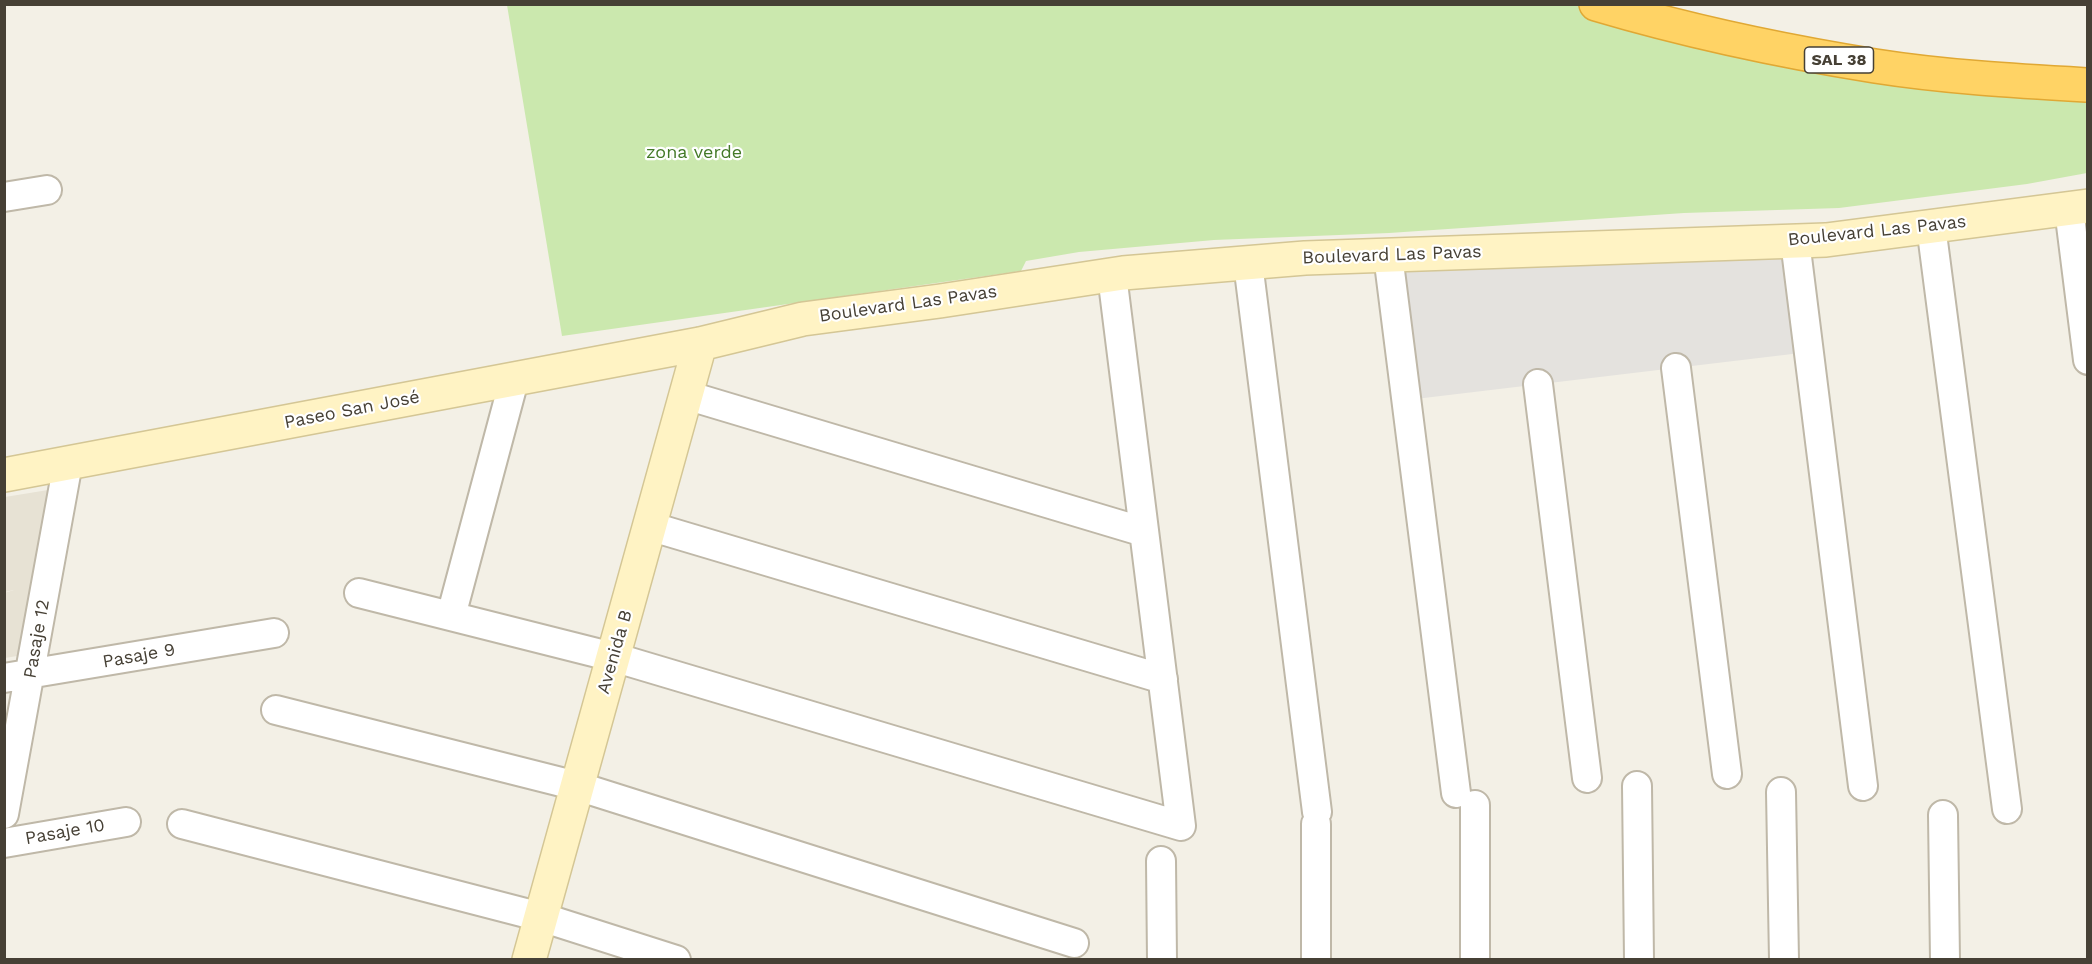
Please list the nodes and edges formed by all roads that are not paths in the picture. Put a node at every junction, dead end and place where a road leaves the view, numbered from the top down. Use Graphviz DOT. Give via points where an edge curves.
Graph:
graph roads {
  1 [pos="1596,4"];
  2 [pos="2088,85"];
  3 [pos="47,190"];
  4 [pos="4,197"];
  5 [pos="2078,208"];
  6 [pos="1931,226"];
  7 [pos="1795,241"];
  8 [pos="1388,255"];
  9 [pos="1248,263"];
  10 [pos="1112,275"];
  11 [pos="700,344"];
  12 [pos="2088,360"];
  13 [pos="1676,368"];
  14 [pos="514,380"];
  15 [pos="1538,384"];
  16 [pos="686,395"];
  17 [pos="68,463"];
  18 [pos="4,475"];
  19 [pos="649,526"];
  20 [pos="1144,532"];
  21 [pos="359,593"];
  22 [pos="451,616"];
  23 [pos="274,633"];
  24 [pos="613,657"];
  25 [pos="18,676"];
  26 [pos="1163,679"];
  27 [pos="276,710"];
  28 [pos="1727,774"];
  29 [pos="1587,778"];
  30 [pos="577,786"];
  31 [pos="1637,786"];
  32 [pos="1863,786"];
  33 [pos="1781,792"];
  34 [pos="2007,809"];
  35 [pos="4,814"];
  36 [pos="1943,815"];
  37 [pos="126,822"];
  38 [pos="182,824"];
  39 [pos="4,843"];
  40 [pos="1161,861"];
  41 [pos="541,917"];
  42 [pos="1074,943"];
  43 [pos="529,960"];
  44 [pos="676,960"];
  45 [pos="1162,960"];
  46 [pos="1316,960"];
  47 [pos="1476,960"];
  48 [pos="1639,960"];
  49 [pos="1784,960"];
  50 [pos="1945,960"];
  1 -- 2 [label="highway, SAL 38" via="1766,47 1877,66 2007,81"];
  3 -- 4 [label="street"];
  5 -- 6 [label="street, Boulevard Las Pavas"];
  5 -- 12 [label="street"];
  6 -- 7 [label="street, Boulevard Las Pavas"];
  6 -- 34 [label="street"];
  7 -- 8 [label="street, Boulevard Las Pavas"];
  7 -- 32 [label="street"];
  8 -- 9 [label="street, Boulevard Las Pavas"];
  8 -- 47 [label="street" via="1465,799"];
  9 -- 10 [label="street, Boulevard Las Pavas"];
  9 -- 46 [label="street" via="1316,818"];
  10 -- 11 [label="street, Boulevard Las Pavas" via="803,319"];
  10 -- 20 [label="street"];
  11 -- 14 [label="street, Paseo San José"];
  11 -- 16 [label="street, Avenida B"];
  13 -- 28 [label="street"];
  14 -- 17 [label="street, Paseo San José"];
  14 -- 22 [label="street"];
  15 -- 29 [label="street"];
  16 -- 19 [label="street, Avenida B"];
  16 -- 20 [label="street"];
  17 -- 18 [label="street, Paseo San José"];
  17 -- 25 [label="street, Pasaje 12"];
  19 -- 24 [label="street, Avenida B"];
  19 -- 26 [label="street"];
  20 -- 26 [label="street"];
  21 -- 22 [label="street"];
  22 -- 24 [label="street"];
  23 -- 25 [label="street, Pasaje 9"];
  24 -- 26 [label="street" via="1181,826"];
  24 -- 30 [label="street, Avenida B"];
  25 -- 35 [label="street, Pasaje 12"];
  27 -- 30 [label="street"];
  30 -- 41 [label="street, Avenida B"];
  30 -- 42 [label="street"];
  31 -- 48 [label="street"];
  33 -- 49 [label="street"];
  36 -- 50 [label="street"];
  37 -- 39 [label="street, Pasaje 10"];
  38 -- 41 [label="street"];
  40 -- 45 [label="street"];
  41 -- 43 [label="street, Avenida B"];
  41 -- 44 [label="street"];
}
